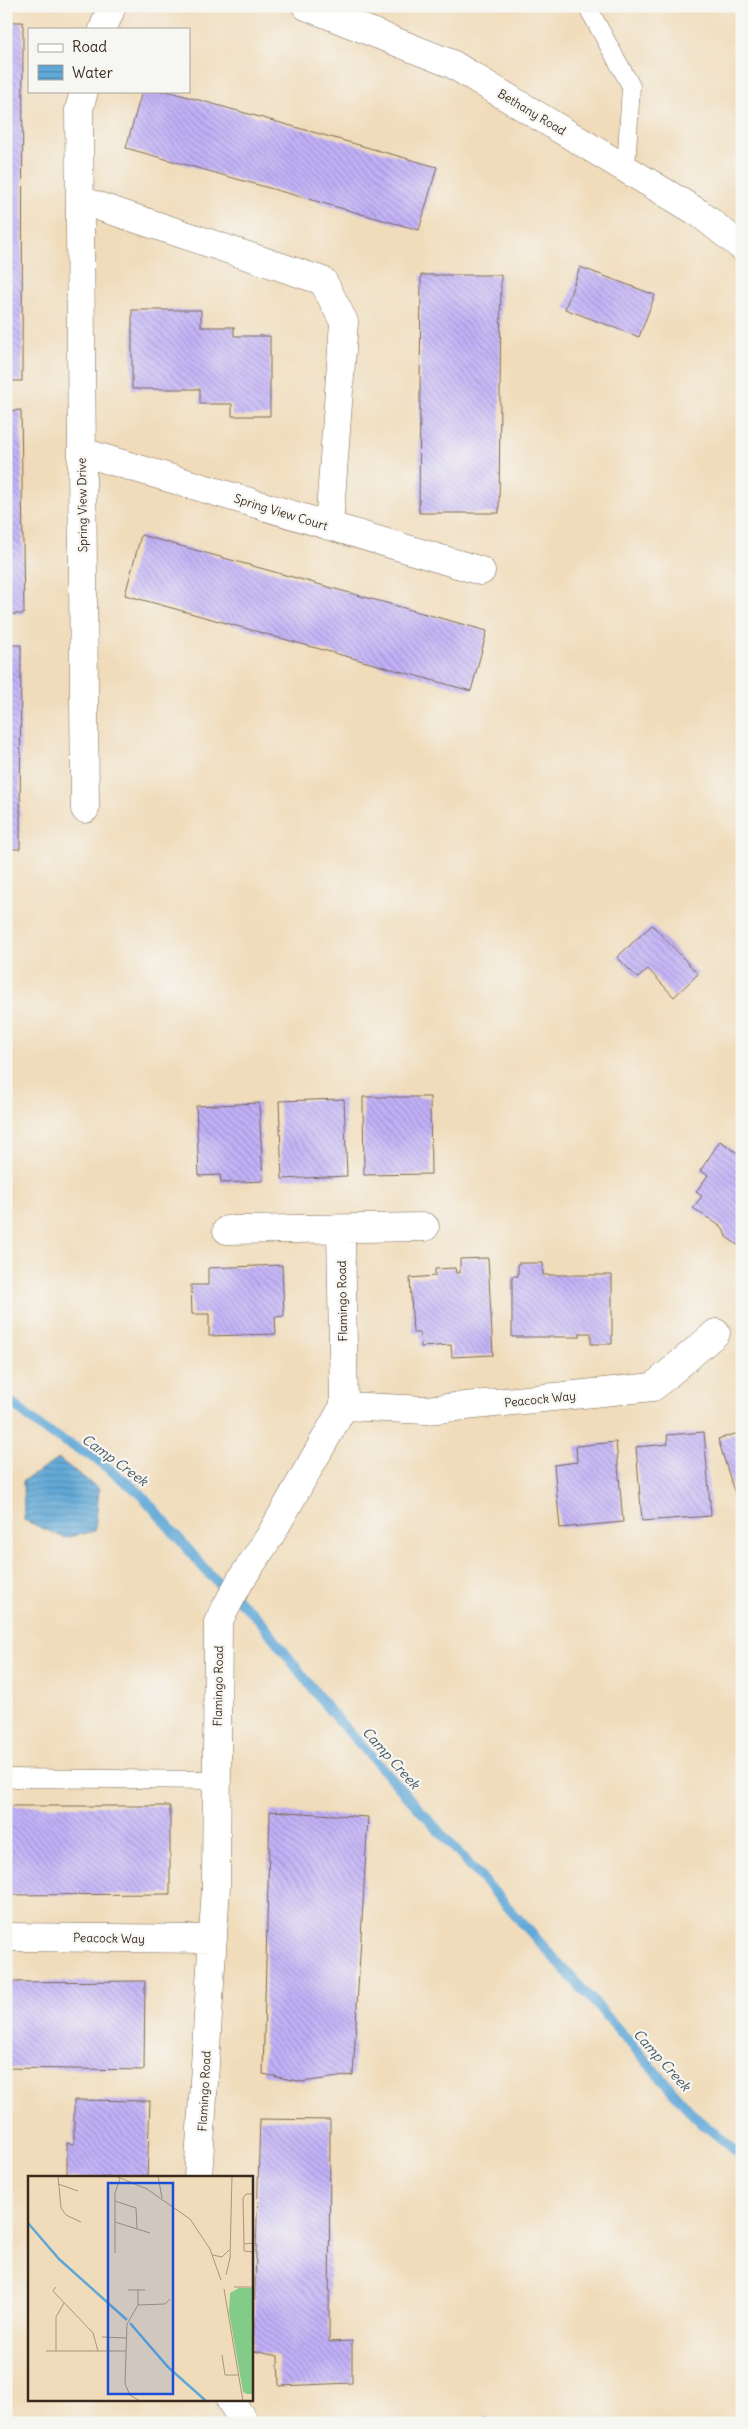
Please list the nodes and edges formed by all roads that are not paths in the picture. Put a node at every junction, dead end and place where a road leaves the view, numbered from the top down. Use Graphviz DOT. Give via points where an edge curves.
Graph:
graph roads {
  1 [pos="112,6"];
  2 [pos="306,6"];
  3 [pos="587,6"];
  4 [pos="103,28"];
  5 [pos="84,92"];
  6 [pos="626,168"];
  7 [pos="80,200"];
  8 [pos="742,247"];
  9 [pos="82,452"];
  10 [pos="329,526"];
  11 [pos="481,571"];
  12 [pos="85,809"];
  13 [pos="425,1228"];
  14 [pos="341,1229"];
  15 [pos="227,1230"];
  16 [pos="716,1333"];
  17 [pos="344,1406"];
  18 [pos="6,1778"];
  19 [pos="217,1780"];
  20 [pos="6,1937"];
  21 [pos="213,1939"];
  22 [pos="198,2176"];
  23 [pos="231,2402"];
  24 [pos="245,2423"];
  1 -- 4 [label="street"];
  2 -- 6 [label="street, Bethany Road" via="452,64"];
  3 -- 6 [label="lane" via="631,86"];
  5 -- 7 [label="street, Spring View Drive" via="79,110"];
  6 -- 8 [label="street, Bethany Road" via="699,212"];
  7 -- 9 [label="street, Spring View Drive"];
  7 -- 10 [label="street" via="323,281 344,322"];
  9 -- 10 [label="street, Spring View Court"];
  9 -- 12 [label="street, Spring View Drive"];
  10 -- 11 [label="street, Spring View Court"];
  13 -- 14 [label="street"];
  14 -- 15 [label="street"];
  14 -- 17 [label="street, Flamingo Road"];
  16 -- 17 [label="street, Peacock Way" via="653,1387 426,1410"];
  17 -- 19 [label="street, Flamingo Road" via="218,1622"];
  18 -- 19 [label="lane"];
  19 -- 21 [label="street, Flamingo Road"];
  20 -- 21 [label="street, Peacock Way"];
  21 -- 22 [label="street, Flamingo Road"];
  23 -- 24 [label="street"];
}
